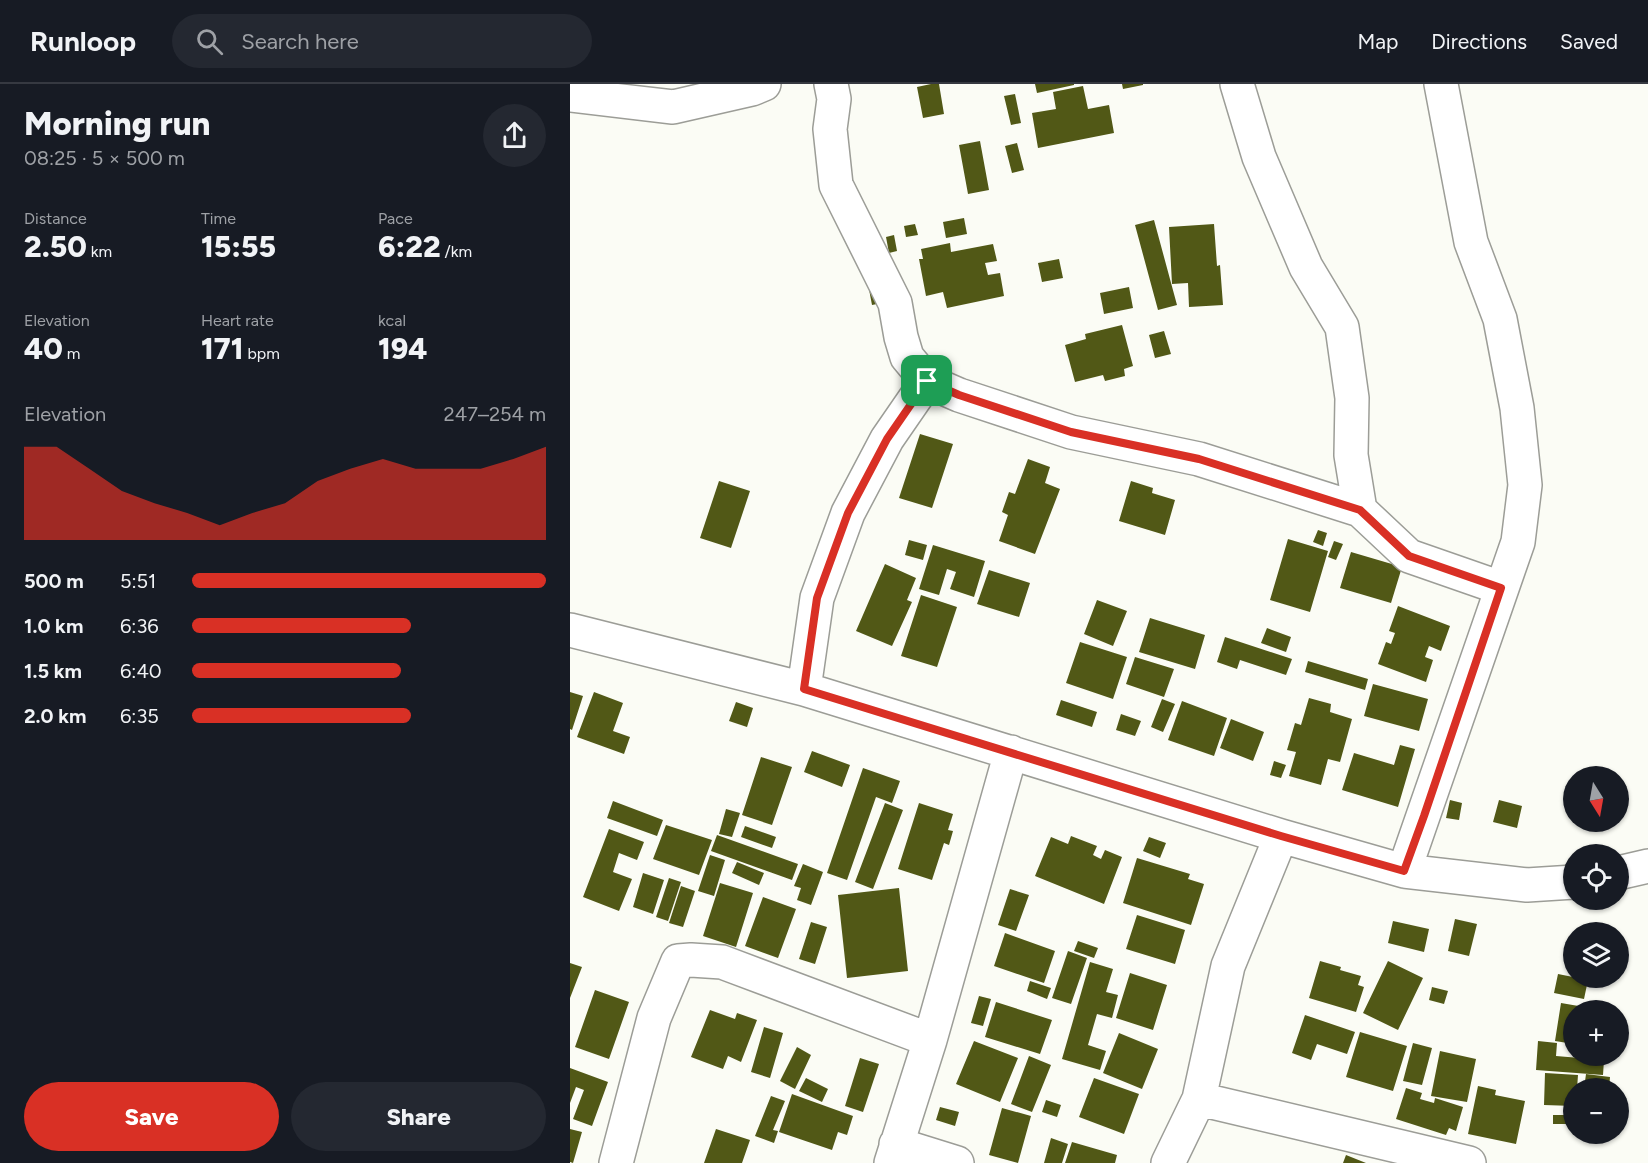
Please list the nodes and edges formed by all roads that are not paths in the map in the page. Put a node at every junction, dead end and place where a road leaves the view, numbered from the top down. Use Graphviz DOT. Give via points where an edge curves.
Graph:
graph roads {
  1 [pos="764,84"];
  2 [pos="831,84"];
  3 [pos="1237,84"];
  4 [pos="1441,84"];
  5 [pos="570,95"];
  6 [pos="927,381"];
  7 [pos="1360,510"];
  8 [pos="1501,588"];
  9 [pos="570,630"];
  10 [pos="804,689"];
  11 [pos="1011,752"];
  12 [pos="1281,836"];
  13 [pos="1648,866"];
  14 [pos="1629,870"];
  15 [pos="1404,871"];
  16 [pos="1563,883"];
  17 [pos="930,1040"];
  18 [pos="1199,1099"];
  19 [pos="894,1154"];
  20 [pos="616,1163"];
  21 [pos="957,1163"];
  22 [pos="1168,1163"];
  23 [pos="1469,1163"];
  1 -- 5 [label="street" via="673,107"];
  2 -- 6 [label="street" via="834,99 830,129 836,185 895,303 908,357"];
  3 -- 7 [label="street" via="1259,158 1306,267 1342,327 1352,398 1351,455"];
  4 -- 8 [label="street" via="1471,242 1500,319 1517,408 1525,485 1518,542"];
  6 -- 7 [label="street" via="1071,432 1199,459"];
  6 -- 10 [label="street" via="887,439 848,513 817,598"];
  7 -- 8 [label="street" via="1409,556"];
  8 -- 15 [label="street"];
  9 -- 10 [label="street"];
  10 -- 11 [label="street"];
  11 -- 12 [label="street"];
  11 -- 17 [label="street"];
  12 -- 15 [label="street"];
  12 -- 18 [label="street" via="1228,966"];
  13 -- 14 [label="street"];
  15 -- 16 [label="street" via="1527,885"];
  17 -- 19 [label="street"];
  17 -- 20 [label="street" via="722,962 678,962 654,1018"];
  18 -- 22 [label="street"];
  18 -- 23 [label="street"];
  19 -- 21 [label="street"];
}
